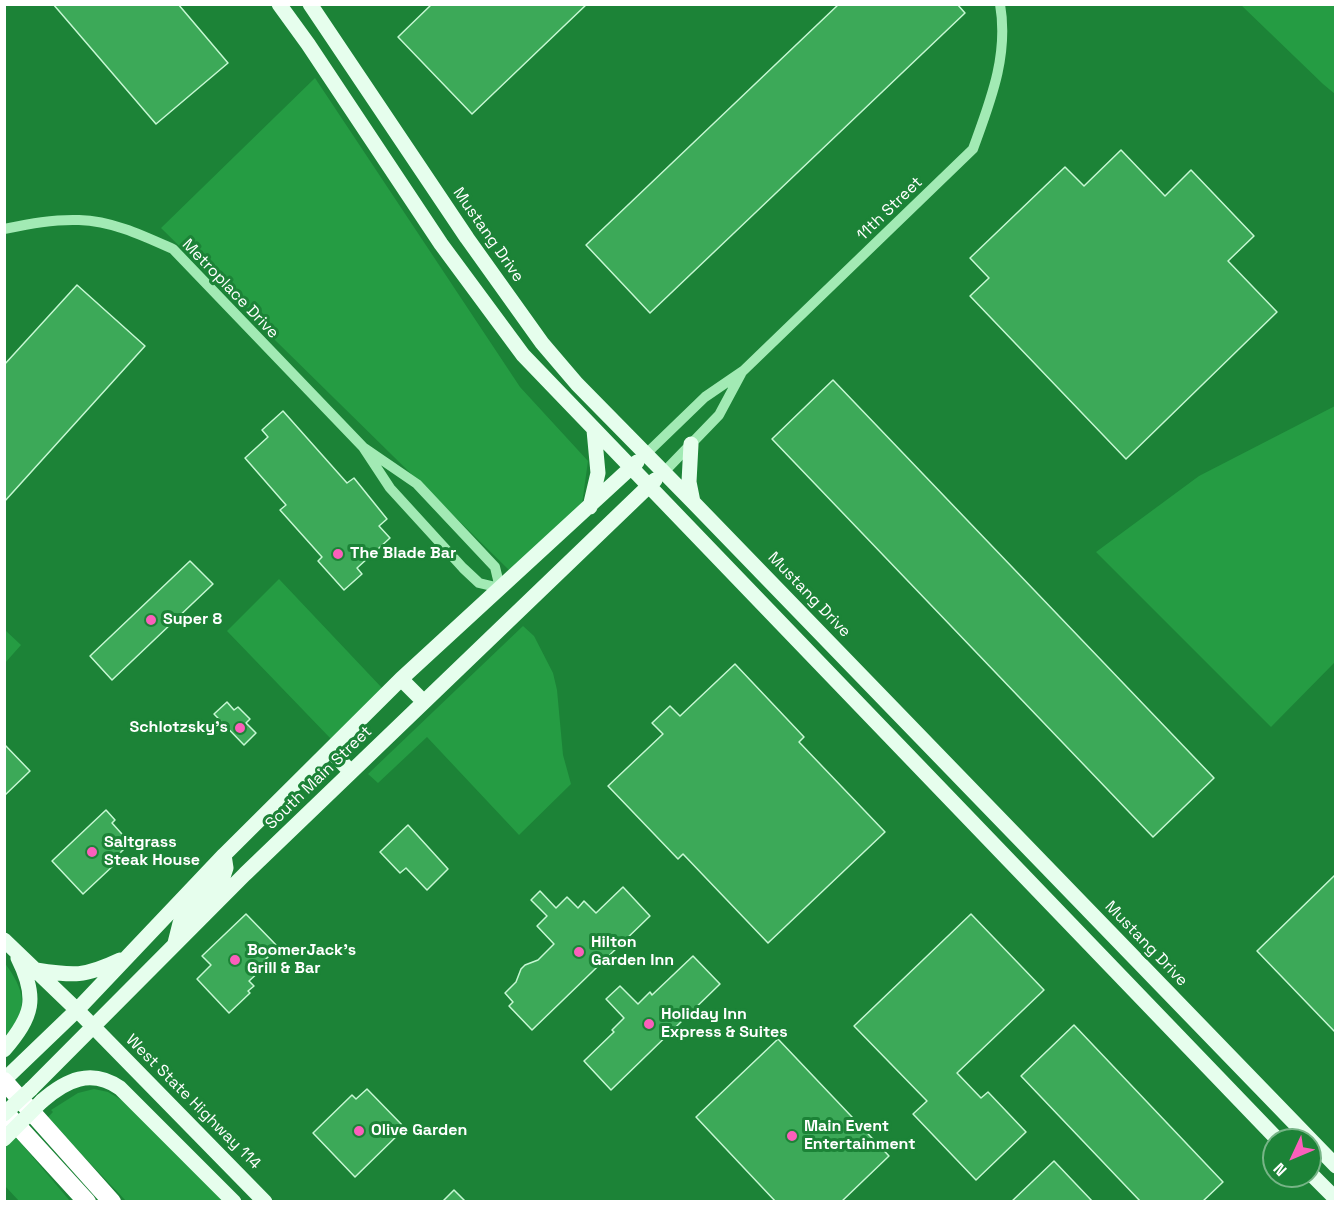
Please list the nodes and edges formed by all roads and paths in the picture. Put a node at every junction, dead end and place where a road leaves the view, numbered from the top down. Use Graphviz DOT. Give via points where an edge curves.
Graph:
graph roads {
  1 [pos="310,4"];
  2 [pos="1000,4"];
  3 [pos="280,5"];
  4 [pos="4,229"];
  5 [pos="742,371"];
  6 [pos="594,430"];
  7 [pos="692,444"];
  8 [pos="363,447"];
  9 [pos="646,454"];
  10 [pos="631,468"];
  11 [pos="663,472"];
  12 [pos="648,487"];
  13 [pos="693,502"];
  14 [pos="590,507"];
  15 [pos="500,588"];
  16 [pos="520,608"];
  17 [pos="401,679"];
  18 [pos="423,701"];
  19 [pos="330,750"];
  20 [pos="351,772"];
  21 [pos="998,817"];
  22 [pos="983,833"];
  23 [pos="224,855"];
  24 [pos="175,943"];
  25 [pos="9,944"];
  26 [pos="128,956"];
  27 [pos="36,970"];
  28 [pos="77,1010"];
  29 [pos="94,1027"];
  30 [pos="4,1050"];
  31 [pos="8,1078"];
  32 [pos="4,1113"];
  33 [pos="1266,1128"];
  34 [pos="4,1139"];
  35 [pos="1335,1166"];
  36 [pos="1322,1185"];
  37 [pos="1335,1199"];
  38 [pos="87,1202"];
  39 [pos="112,1202"];
  40 [pos="234,1202"];
  41 [pos="266,1202"];
  1 -- 9 [label="main road, Mustang Drive" via="542,343"];
  2 -- 5 [label="street, 11th Street" via="999,72 973,149"];
  3 -- 6 [label="main road" via="495,318 523,355"];
  4 -- 8 [label="street, Metroplace Drive" via="42,222 106,223 173,249"];
  5 -- 7 [label="street, 11th Street" via="719,416"];
  5 -- 9 [label="street, 11th Street" via="705,397"];
  6 -- 10 [label="main road"];
  6 -- 14 [label="main road" via="598,473"];
  7 -- 11 [label="street, 11th Street"];
  7 -- 13 [label="main road" via="689,482"];
  8 -- 15 [label="street, Metroplace Drive" via="390,488 463,568 480,583"];
  8 -- 15 [label="street, Metroplace Drive" via="417,484 495,567"];
  9 -- 10 [label="main road, South Main Street"];
  9 -- 11 [label="main road, Mustang Drive"];
  10 -- 12 [label="main road"];
  10 -- 14 [label="main road, South Main Street"];
  11 -- 12 [label="main road, South Main Street"];
  11 -- 13 [label="main road, Mustang Drive"];
  12 -- 16 [label="main road, South Main Street"];
  12 -- 22 [label="main road"];
  13 -- 21 [label="main road, Mustang Drive"];
  14 -- 15 [label="main road, South Main Street"];
  15 -- 16 [label="main road"];
  15 -- 17 [label="main road, South Main Street"];
  16 -- 18 [label="main road, South Main Street"];
  17 -- 18 [label="main road"];
  17 -- 19 [label="main road, South Main Street"];
  18 -- 20 [label="main road, South Main Street"];
  19 -- 20 [label="main road"];
  19 -- 23 [label="main road, South Main Street"];
  20 -- 24 [label="main road, South Main Street"];
  21 -- 22 [label="main road"];
  21 -- 35 [label="main road, Mustang Drive"];
  22 -- 33 [label="main road"];
  23 -- 24 [label="main road" via="223,877 180,923"];
  23 -- 26 [label="main road, South Main Street"];
  24 -- 29 [label="main road, South Main Street"];
  25 -- 27 [label="main road, West State Highway 114"];
  25 -- 30 [label="main road" via="27,976 31,1001 24,1024"];
  26 -- 27 [label="main road" via="93,972 74,975"];
  26 -- 28 [label="main road, South Main Street"];
  27 -- 28 [label="main road, West State Highway 114"];
  28 -- 29 [label="main road, West State Highway 114"];
  28 -- 31 [label="main road, South Main Street"];
  29 -- 32 [label="main road, South Main Street, bridge"];
  29 -- 41 [label="main road, West State Highway 114"];
  31 -- 39 [label="highway"];
  32 -- 38 [label="highway"];
  34 -- 40 [label="main road, bridge" via="57,1088 73,1080 111,1081"];
  36 -- 37 [label="main road"];
}
